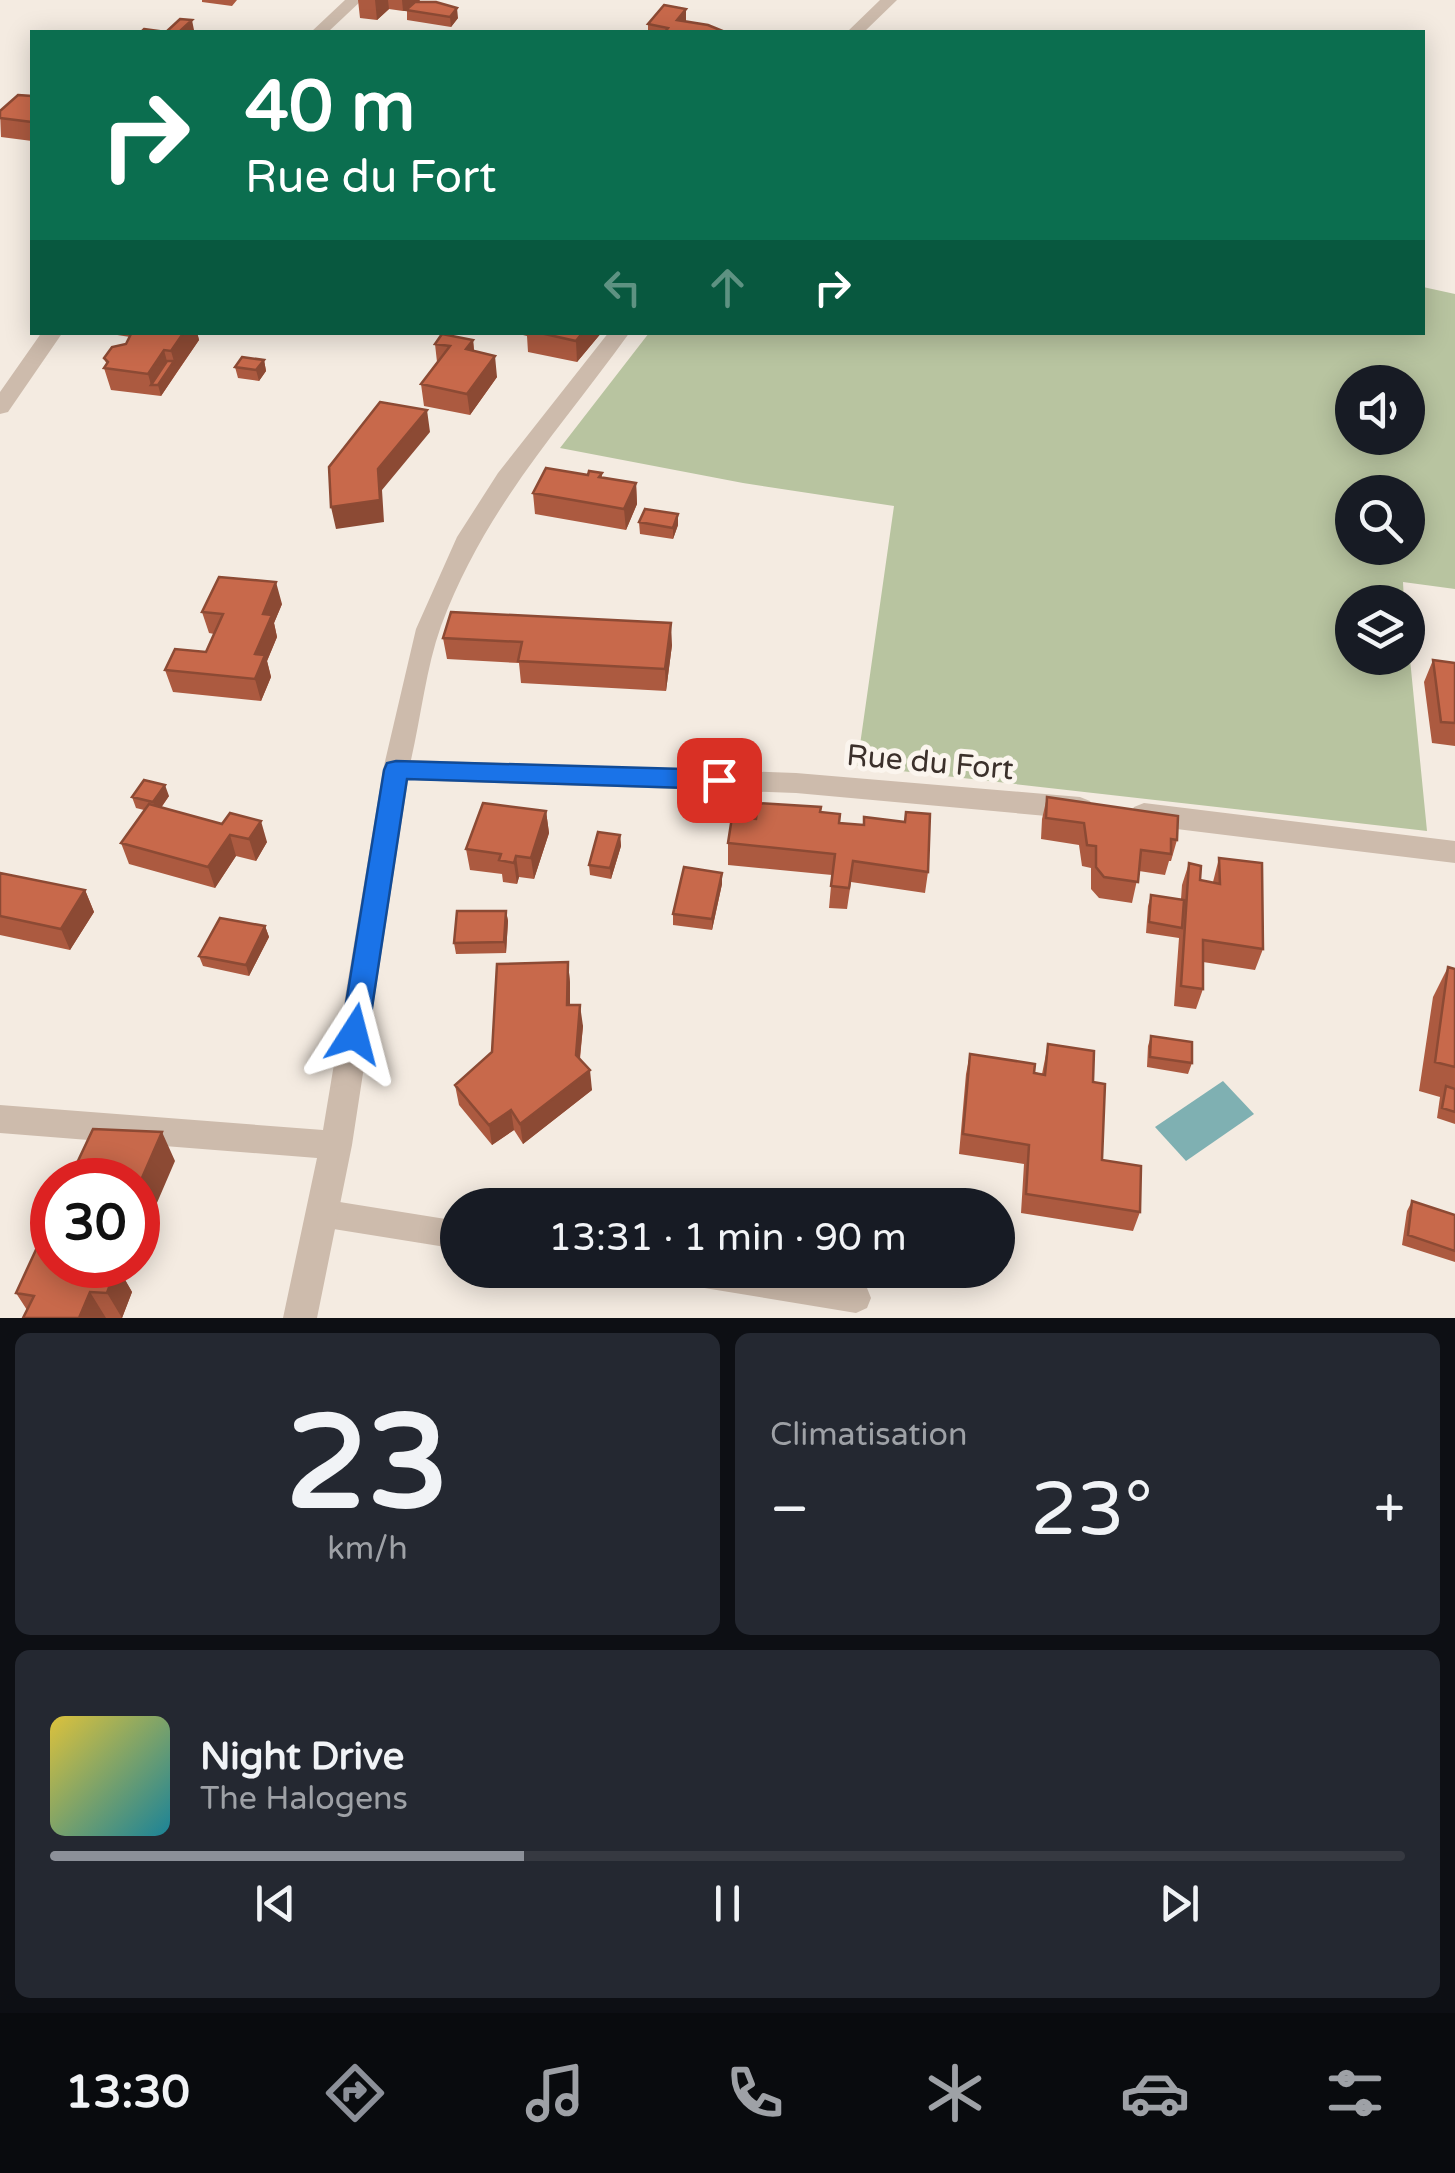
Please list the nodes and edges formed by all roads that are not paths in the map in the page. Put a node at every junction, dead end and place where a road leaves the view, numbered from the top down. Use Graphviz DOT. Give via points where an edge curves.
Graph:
graph roads {
  1 [pos="354,0"];
  2 [pos="889,0"];
  3 [pos="321,30"];
  4 [pos="857,30"];
  5 [pos="51,335"];
  6 [pos="618,335"];
  7 [pos="0,368"];
  8 [pos="24,372"];
  9 [pos="0,406"];
  10 [pos="396,770"];
  11 [pos="1455,852"];
  12 [pos="0,1119"];
  13 [pos="336,1145"];
  14 [pos="321,1213"];
  15 [pos="440,1231"];
  16 [pos="793,1288"];
  17 [pos="856,1298"];
  18 [pos="300,1318"];
  1 -- 3 [label="street"];
  2 -- 4 [label="street"];
  5 -- 8 [label="street"];
  6 -- 10 [label="street" via="506,478 469,537 428,629"];
  7 -- 8 [label="street"];
  8 -- 9 [label="street"];
  10 -- 11 [label="street, Rue du Fort" via="796,782 1222,821"];
  10 -- 13 [label="street"];
  12 -- 13 [label="street"];
  13 -- 14 [label="street"];
  14 -- 15 [label="lane"];
  14 -- 18 [label="street"];
  16 -- 17 [label="lane"];
}
